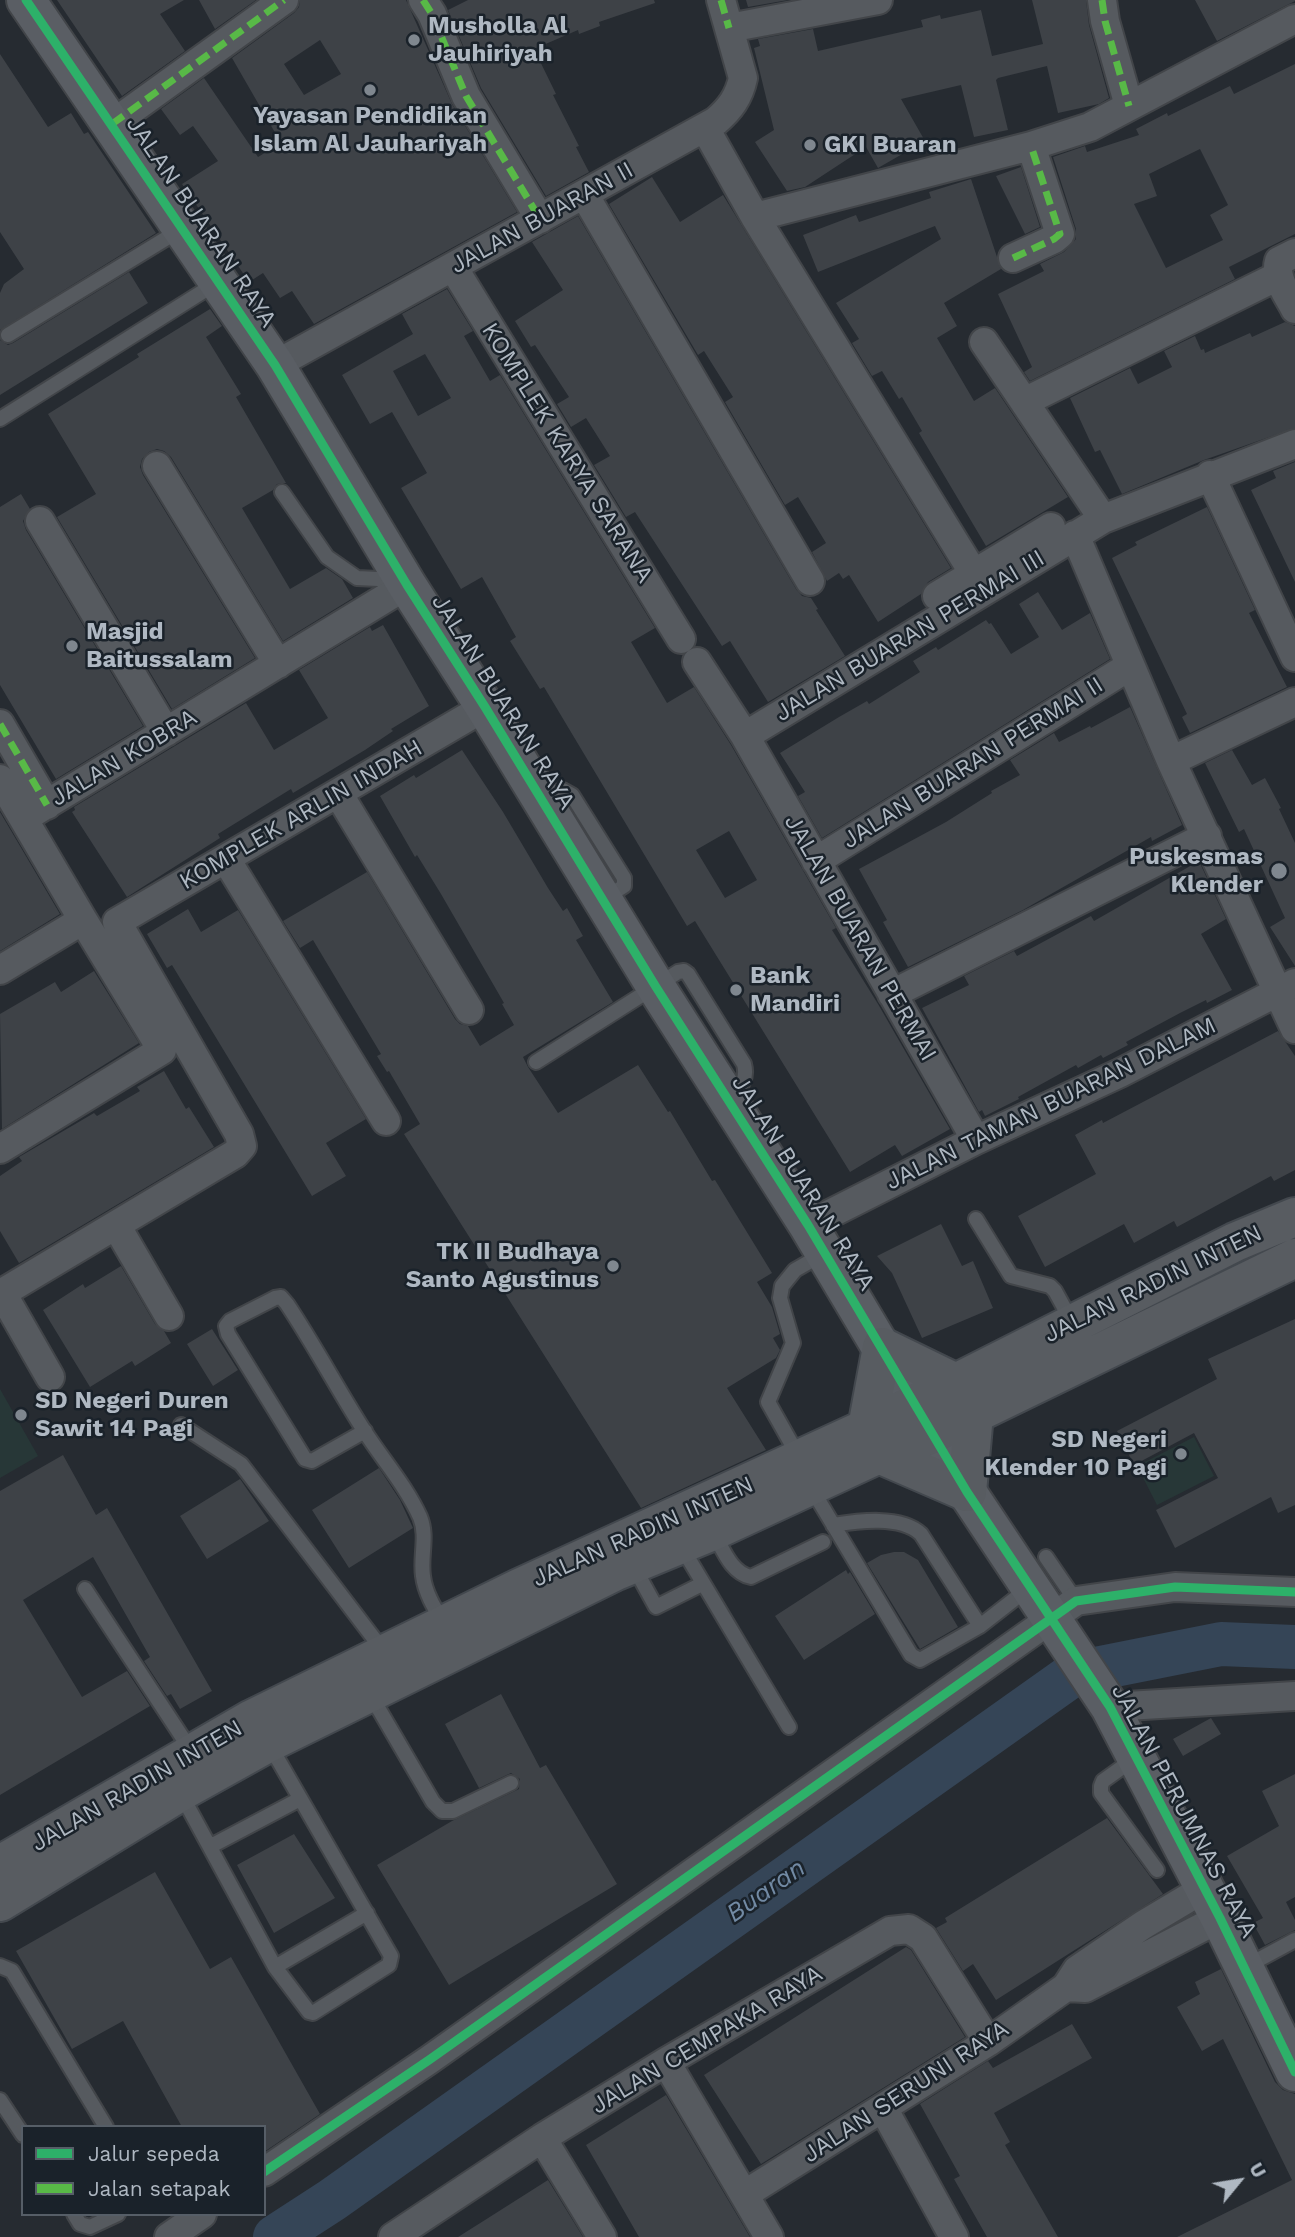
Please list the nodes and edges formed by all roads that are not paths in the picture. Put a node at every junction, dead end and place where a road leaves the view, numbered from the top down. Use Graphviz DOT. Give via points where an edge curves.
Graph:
graph roads {
  1 [pos="26,0"];
  2 [pos="284,0"];
  3 [pos="423,0"];
  4 [pos="721,0"];
  5 [pos="878,0"];
  6 [pos="1102,0"];
  7 [pos="1295,19"];
  8 [pos="729,28"];
  9 [pos="1129,106"];
  10 [pos="112,124"];
  11 [pos="705,128"];
  12 [pos="1031,146"];
  13 [pos="584,194"];
  14 [pos="755,217"];
  15 [pos="540,219"];
  16 [pos="183,228"];
  17 [pos="1013,258"];
  18 [pos="1284,263"];
  19 [pos="453,267"];
  20 [pos="219,281"];
  21 [pos="1295,309"];
  22 [pos="8,335"];
  23 [pos="984,342"];
  24 [pos="275,365"];
  25 [pos="1026,401"];
  26 [pos="0,419"];
  27 [pos="1295,444"];
  28 [pos="157,466"];
  29 [pos="1210,475"];
  30 [pos="282,492"];
  31 [pos="1103,519"];
  32 [pos="40,521"];
  33 [pos="1075,524"];
  34 [pos="974,574"];
  35 [pos="810,581"];
  36 [pos="405,583"];
  37 [pos="937,596"];
  38 [pos="681,639"];
  39 [pos="1295,657"];
  40 [pos="697,662"];
  41 [pos="278,664"];
  42 [pos="1130,666"];
  43 [pos="1295,702"];
  44 [pos="485,707"];
  45 [pos="0,724"];
  46 [pos="166,732"];
  47 [pos="745,736"];
  48 [pos="1171,761"];
  49 [pos="0,779"];
  50 [pos="338,793"];
  51 [pos="35,812"];
  52 [pos="1207,836"];
  53 [pos="226,859"];
  54 [pos="816,861"];
  55 [pos="83,920"];
  56 [pos="0,970"];
  57 [pos="656,987"];
  58 [pos="1286,988"];
  59 [pos="892,994"];
  60 [pos="469,1010"];
  61 [pos="1295,1029"];
  62 [pos="536,1062"];
  63 [pos="386,1121"];
  64 [pos="976,1140"];
  65 [pos="0,1149"];
  66 [pos="1295,1217"];
  67 [pos="976,1219"];
  68 [pos="116,1225"];
  69 [pos="816,1239"];
  70 [pos="1295,1258"];
  71 [pos="169,1316"];
  72 [pos="1073,1323"];
  73 [pos="882,1347"];
  74 [pos="50,1377"];
  75 [pos="965,1399"];
  76 [pos="923,1419"];
  77 [pos="181,1426"];
  78 [pos="365,1431"];
  79 [pos="873,1441"];
  80 [pos="805,1472"];
  81 [pos="967,1492"];
  82 [pos="833,1525"];
  83 [pos="696,1538"];
  84 [pos="824,1542"];
  85 [pos="633,1564"];
  86 [pos="1039,1572"];
  87 [pos="702,1584"];
  88 [pos="85,1589"];
  89 [pos="1295,1592"];
  90 [pos="1063,1618"];
  91 [pos="445,1625"];
  92 [pos="980,1626"];
  93 [pos="386,1654"];
  94 [pos="370,1693"];
  95 [pos="1295,1696"];
  96 [pos="1106,1700"];
  97 [pos="789,1727"];
  98 [pos="268,1743"];
  99 [pos="192,1754"];
  100 [pos="1136,1758"];
  101 [pos="511,1783"];
  102 [pos="180,1792"];
  103 [pos="300,1799"];
  104 [pos="211,1846"];
  105 [pos="0,1865"];
  106 [pos="1157,1870"];
  107 [pos="0,1902"];
  108 [pos="1212,1903"];
  109 [pos="367,1913"];
  110 [pos="1295,1940"];
  111 [pos="0,1966"];
  112 [pos="275,1967"];
  113 [pos="1244,1968"];
  114 [pos="988,2042"];
  115 [pos="1292,2057"];
  116 [pos="666,2062"];
  117 [pos="0,2100"];
  118 [pos="883,2108"];
  119 [pos="105,2125"];
  120 [pos="21,2132"];
  121 [pos="542,2138"];
  122 [pos="266,2171"];
  123 [pos="745,2194"];
  124 [pos="75,2216"];
  125 [pos="114,2216"];
  126 [pos="199,2216"];
  127 [pos="169,2237"];
  128 [pos="393,2237"];
  129 [pos="602,2237"];
  130 [pos="769,2237"];
  131 [pos="954,2237"];
  1 -- 10 [label="street, JALAN BUARAN RAYA"];
  2 -- 10 [label="street"];
  3 -- 15 [label="street" via="466,96"];
  4 -- 8 [label="street, JALAN BUARAN II"];
  5 -- 8 [label="street"];
  6 -- 9 [label="street"];
  7 -- 9 [label="street"];
  8 -- 11 [label="street, JALAN BUARAN II" via="743,78 741,89 730,108"];
  9 -- 12 [label="street" via="1090,127"];
  10 -- 16 [label="street, JALAN BUARAN RAYA"];
  11 -- 13 [label="street, JALAN BUARAN II"];
  11 -- 14 [label="street"];
  12 -- 14 [label="street"];
  12 -- 17 [label="street" via="1060,234"];
  13 -- 15 [label="street, JALAN BUARAN II"];
  13 -- 35 [label="street"];
  14 -- 34 [label="street"];
  15 -- 19 [label="street, JALAN BUARAN II"];
  16 -- 20 [label="street, JALAN BUARAN RAYA"];
  16 -- 22 [label="lane"];
  18 -- 21 [label="street"];
  18 -- 25 [label="street"];
  19 -- 24 [label="street, JALAN BUARAN II"];
  19 -- 38 [label="street, KOMPLEK KARYA SARANA"];
  20 -- 24 [label="street, JALAN BUARAN RAYA"];
  20 -- 26 [label="lane"];
  23 -- 25 [label="street"];
  24 -- 36 [label="street, JALAN BUARAN RAYA"];
  25 -- 31 [label="street"];
  27 -- 29 [label="street"];
  28 -- 41 [label="street"];
  29 -- 31 [label="street"];
  29 -- 39 [label="street"];
  30 -- 36 [label="lane" via="327,557 357,578"];
  31 -- 33 [label="street"];
  32 -- 46 [label="street"];
  33 -- 34 [label="street"];
  33 -- 42 [label="street"];
  33 -- 47 [label="street, JALAN BUARAN PERMAI III"];
  34 -- 37 [label="street"];
  36 -- 41 [label="street, JALAN KOBRA"];
  36 -- 44 [label="street, JALAN BUARAN RAYA"];
  40 -- 47 [label="street, JALAN BUARAN PERMAI"];
  41 -- 46 [label="street, JALAN KOBRA"];
  42 -- 48 [label="street"];
  42 -- 54 [label="street, JALAN BUARAN PERMAI II"];
  43 -- 48 [label="street"];
  44 -- 50 [label="street, KOMPLEK ARLIN INDAH"];
  44 -- 57 [label="street, JALAN BUARAN RAYA"];
  45 -- 51 [label="street"];
  46 -- 51 [label="street, JALAN KOBRA"];
  47 -- 54 [label="street, JALAN BUARAN PERMAI"];
  48 -- 52 [label="street"];
  49 -- 51 [label="street"];
  50 -- 53 [label="street, KOMPLEK ARLIN INDAH"];
  50 -- 60 [label="street"];
  51 -- 55 [label="street, JALAN KOBRA"];
  52 -- 58 [label="street"];
  52 -- 59 [label="street"];
  53 -- 63 [label="street"];
  53 -- 68 [label="street, KOMPLEK ARLIN INDAH" via="117,922 237,1144"];
  54 -- 59 [label="street, JALAN BUARAN PERMAI"];
  55 -- 56 [label="street"];
  55 -- 65 [label="street, JALAN KOBRA" via="162,1050"];
  57 -- 62 [label="lane"];
  57 -- 69 [label="street, JALAN BUARAN RAYA"];
  58 -- 61 [label="street"];
  58 -- 64 [label="street, JALAN TAMAN BUARAN DALAM"];
  59 -- 64 [label="street, JALAN BUARAN PERMAI"];
  64 -- 69 [label="street, JALAN TAMAN BUARAN DALAM"];
  66 -- 72 [label="main road, JALAN RADIN INTEN"];
  67 -- 72 [label="lane" via="1011,1276 1050,1286"];
  68 -- 71 [label="street"];
  68 -- 74 [label="street" via="2,1293"];
  69 -- 73 [label="street, JALAN BUARAN RAYA"];
  69 -- 80 [label="lane" via="780,1292 793,1343 768,1402"];
  70 -- 75 [label="main road, JALAN RADIN INTEN"];
  72 -- 75 [label="main road, JALAN RADIN INTEN"];
  73 -- 75 [label="main road"];
  73 -- 76 [label="street, JALAN BUARAN RAYA"];
  73 -- 79 [label="main road"];
  75 -- 76 [label="main road, JALAN RADIN INTEN"];
  75 -- 81 [label="main road"];
  76 -- 79 [label="main road, JALAN RADIN INTEN"];
  76 -- 81 [label="street, JALAN PERUMNAS RAYA"];
  77 -- 93 [label="lane" via="242,1464"];
  78 -- 78 [label="lane" via="281,1297 226,1326 305,1459 312,1461"];
  78 -- 91 [label="lane" via="421,1520 423,1577"];
  79 -- 80 [label="main road, JALAN RADIN INTEN"];
  79 -- 81 [label="main road"];
  80 -- 82 [label="lane"];
  80 -- 83 [label="main road, JALAN RADIN INTEN"];
  80 -- 91 [label="main road, JALAN RADIN INTEN" via="517,1589"];
  81 -- 86 [label="street, JALAN PERUMNAS RAYA"];
  82 -- 92 [label="lane" via="864,1521 913,1527"];
  82 -- 92 [label="lane" via="911,1655 920,1660"];
  83 -- 84 [label="lane" via="741,1576 751,1577"];
  83 -- 85 [label="main road, JALAN RADIN INTEN"];
  83 -- 87 [label="lane"];
  85 -- 87 [label="lane" via="656,1607"];
  85 -- 94 [label="main road, JALAN RADIN INTEN"];
  86 -- 90 [label="street, JALAN PERUMNAS RAYA"];
  86 -- 92 [label="lane"];
  87 -- 97 [label="lane"];
  88 -- 99 [label="lane"];
  89 -- 90 [label="street" via="1175,1587"];
  90 -- 96 [label="street, JALAN PERUMNAS RAYA"];
  90 -- 122 [label="street"];
  91 -- 93 [label="main road, JALAN RADIN INTEN"];
  93 -- 99 [label="main road, JALAN RADIN INTEN" via="252,1719"];
  94 -- 98 [label="main road, JALAN RADIN INTEN"];
  94 -- 101 [label="lane" via="442,1811 453,1811"];
  95 -- 96 [label="street"];
  96 -- 100 [label="street, JALAN PERUMNAS RAYA"];
  98 -- 102 [label="main road, JALAN RADIN INTEN"];
  98 -- 103 [label="lane"];
  99 -- 105 [label="main road, JALAN RADIN INTEN"];
  100 -- 106 [label="lane" via="1104,1781 1101,1793"];
  100 -- 108 [label="street, JALAN PERUMNAS RAYA"];
  102 -- 104 [label="lane"];
  102 -- 107 [label="main road, JALAN RADIN INTEN"];
  103 -- 104 [label="lane"];
  103 -- 109 [label="lane"];
  104 -- 112 [label="lane"];
  108 -- 113 [label="street, JALAN PERUMNAS RAYA"];
  108 -- 114 [label="street, JALAN SERUNI RAYA" via="1086,1988 1066,1987"];
  109 -- 112 [label="lane"];
  109 -- 112 [label="lane" via="392,1961 317,2010 309,2012"];
  110 -- 113 [label="lane"];
  111 -- 119 [label="lane" via="12,1971"];
  113 -- 115 [label="street, JALAN PERUMNAS RAYA"];
  114 -- 116 [label="street, JALAN CEMPAKA RAYA" via="923,1938 909,1929 890,1931"];
  114 -- 118 [label="street, JALAN SERUNI RAYA"];
  116 -- 121 [label="street, JALAN CEMPAKA RAYA"];
  116 -- 123 [label="street"];
  117 -- 120 [label="lane"];
  118 -- 123 [label="street, JALAN SERUNI RAYA"];
  118 -- 131 [label="street"];
  121 -- 128 [label="street, JALAN CEMPAKA RAYA"];
  121 -- 129 [label="street"];
  123 -- 130 [label="street"];
  124 -- 125 [label="lane" via="80,2224 90,2227"];
  126 -- 127 [label="street"];
}
